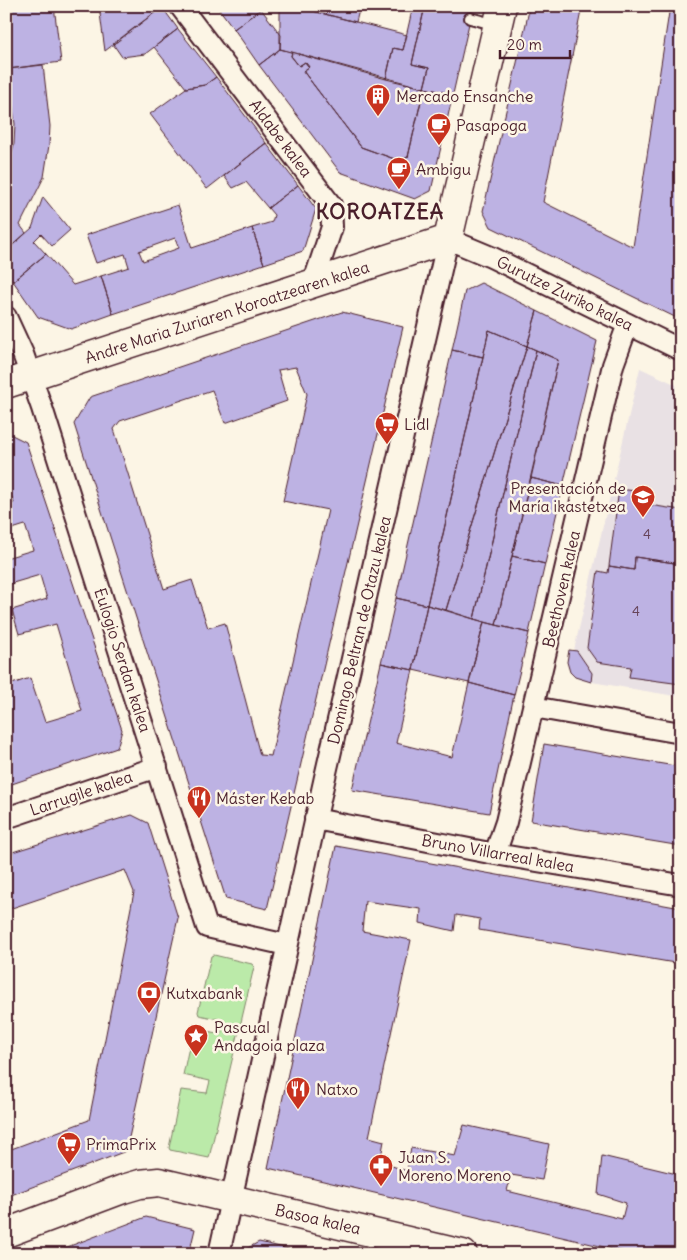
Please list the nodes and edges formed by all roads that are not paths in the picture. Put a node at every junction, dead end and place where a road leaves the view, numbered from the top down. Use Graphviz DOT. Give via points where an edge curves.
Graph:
graph roads {
  1 [pos="180,6"];
  2 [pos="500,16"];
  3 [pos="470,18"];
  4 [pos="448,239"];
  5 [pos="313,284"];
  6 [pos="6,318"];
  7 [pos="628,324"];
  8 [pos="681,350"];
  9 [pos="19,380"];
  10 [pos="533,707"];
  11 [pos="681,733"];
  12 [pos="157,767"];
  13 [pos="6,818"];
  14 [pos="316,819"];
  15 [pos="495,854"];
  16 [pos="681,885"];
  17 [pos="287,945"];
  18 [pos="232,1199"];
  19 [pos="6,1233"];
  20 [pos="219,1254"];
  21 [pos="463,1254"];
  1 -- 5 [label="street, Aldabe kalea" via="331,205 332,227"];
  2 -- 3 [label="lane"];
  2 -- 4 [label="main road, Domingo Beltran de Otazu kalea"];
  4 -- 5 [label="main road, Andre Maria Zuriaren Koroatzearen kalea"];
  4 -- 7 [label="street, Gurutze Zuriko kalea"];
  4 -- 14 [label="street, Domingo Beltran de Otazu kalea"];
  5 -- 9 [label="main road, Andre Maria Zuriaren Koroatzearen kalea"];
  6 -- 9 [label="street, Eulogio Serdan kalea"];
  7 -- 8 [label="street, Gurutze Zuriko kalea"];
  7 -- 10 [label="street, Beethoven kalea" via="613,365"];
  9 -- 12 [label="street, Eulogio Serdan kalea"];
  10 -- 11 [label="street"];
  10 -- 15 [label="street, Beethoven kalea" via="506,822"];
  12 -- 13 [label="street, Larrugile kalea"];
  12 -- 17 [label="street, Eulogio Serdan kalea" via="207,927"];
  14 -- 15 [label="street, Bruno Villarreal kalea"];
  14 -- 17 [label="street, Domingo Beltran de Otazu kalea"];
  15 -- 16 [label="street, Bruno Villarreal kalea"];
  17 -- 18 [label="street, Domingo Beltran de Otazu kalea"];
  18 -- 19 [label="main road, Basoa kalea" via="159,1182 140,1184"];
  18 -- 20 [label="street, Domingo Beltran de Otazu kalea"];
  18 -- 21 [label="main road, Basoa kalea"];
}
